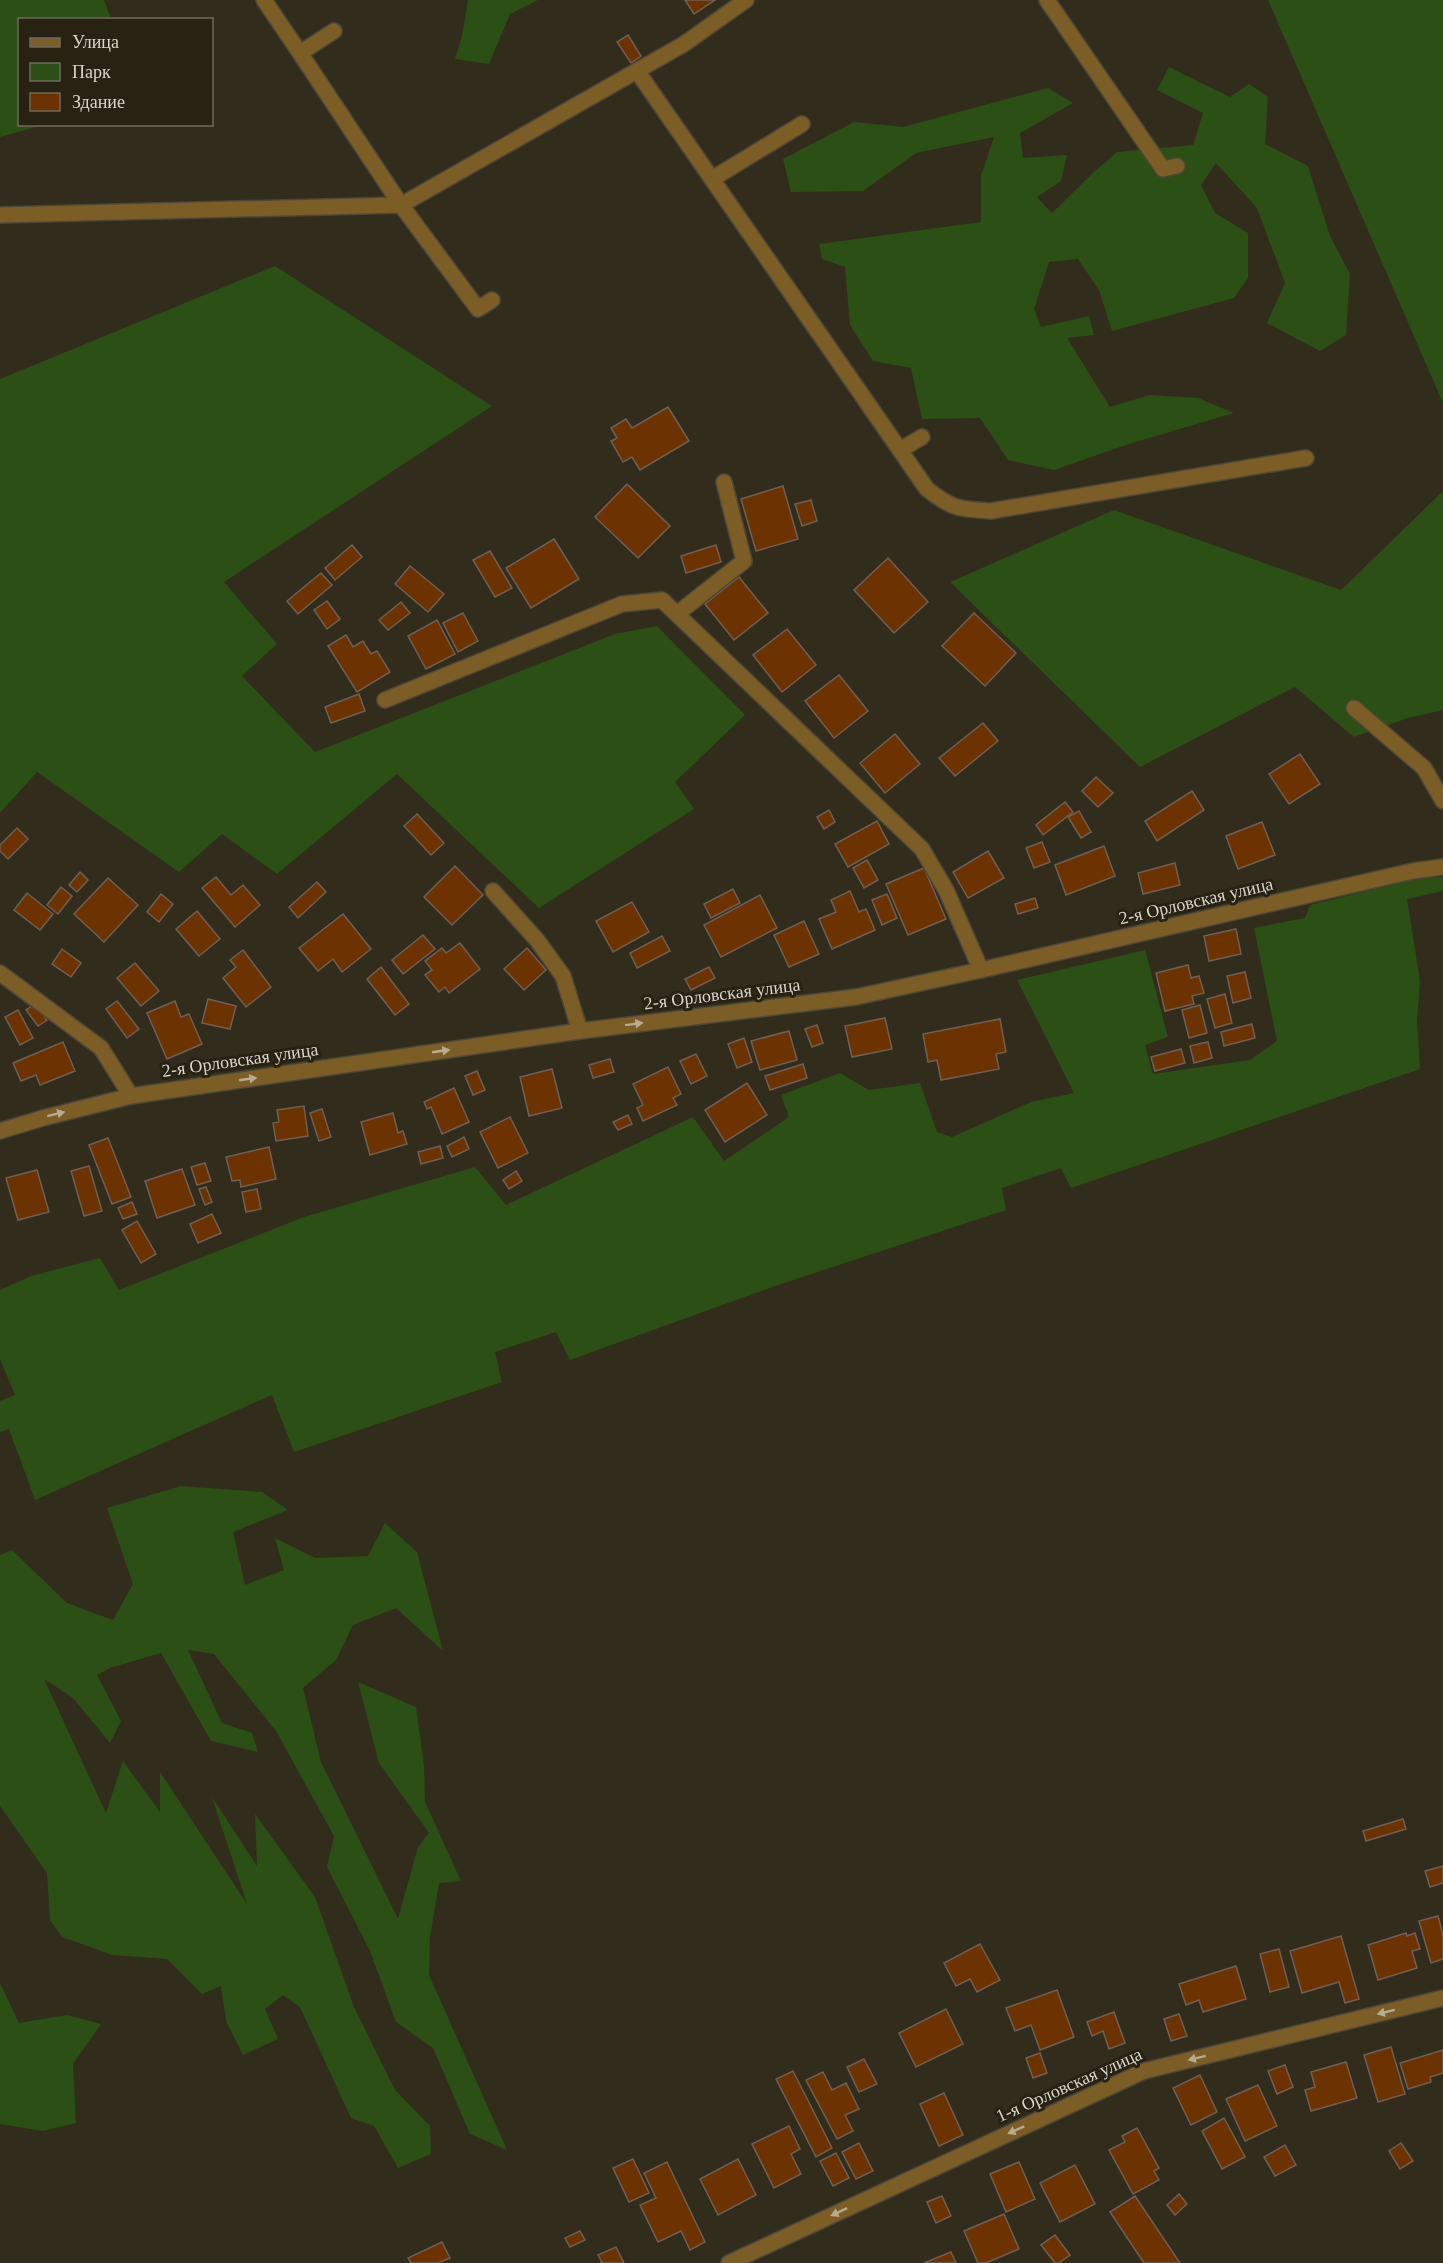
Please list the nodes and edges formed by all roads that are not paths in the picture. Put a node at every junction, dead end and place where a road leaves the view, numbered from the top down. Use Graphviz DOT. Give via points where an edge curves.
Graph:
graph roads {
  1 [pos="264,0"];
  2 [pos="746,0"];
  3 [pos="1047,0"];
  4 [pos="334,31"];
  5 [pos="300,53"];
  6 [pos="637,71"];
  7 [pos="802,124"];
  8 [pos="1177,166"];
  9 [pos="712,179"];
  10 [pos="401,205"];
  11 [pos="0,215"];
  12 [pos="492,300"];
  13 [pos="922,437"];
  14 [pos="900,450"];
  15 [pos="1306,458"];
  16 [pos="724,482"];
  17 [pos="677,614"];
  18 [pos="384,700"];
  19 [pos="1354,708"];
  20 [pos="1443,801"];
  21 [pos="1443,867"];
  22 [pos="493,891"];
  23 [pos="981,970"];
  24 [pos="0,973"];
  25 [pos="580,1031"];
  26 [pos="131,1096"];
  27 [pos="0,1131"];
  28 [pos="1443,1998"];
  29 [pos="729,2263"];
  1 -- 5 [label="street"];
  2 -- 6 [label="street" via="684,44"];
  3 -- 8 [label="street" via="1163,169"];
  4 -- 5 [label="street"];
  5 -- 10 [label="street"];
  6 -- 9 [label="street"];
  6 -- 10 [label="street"];
  7 -- 9 [label="street"];
  9 -- 14 [label="street"];
  10 -- 11 [label="street"];
  10 -- 12 [label="street" via="478,309"];
  13 -- 14 [label="street"];
  14 -- 15 [label="street" via="927,489 946,504 991,511"];
  16 -- 17 [label="street" via="744,561"];
  17 -- 18 [label="street" via="662,600 622,604"];
  17 -- 23 [label="street" via="922,849 946,890"];
  19 -- 20 [label="street" via="1424,768"];
  21 -- 23 [label="street, 2-я Орловская улица" via="1402,873"];
  22 -- 25 [label="street" via="563,976"];
  25 -- 23 [label="street, 2-я Орловская улица, one-way" via="856,997"];
  24 -- 26 [label="street" via="101,1048"];
  26 -- 25 [label="street, 2-я Орловская улица, one-way"];
  27 -- 26 [label="street, 2-я Орловская улица, one-way"];
  28 -- 29 [label="street, 1-я Орловская улица, one-way" via="1144,2071"];
}
